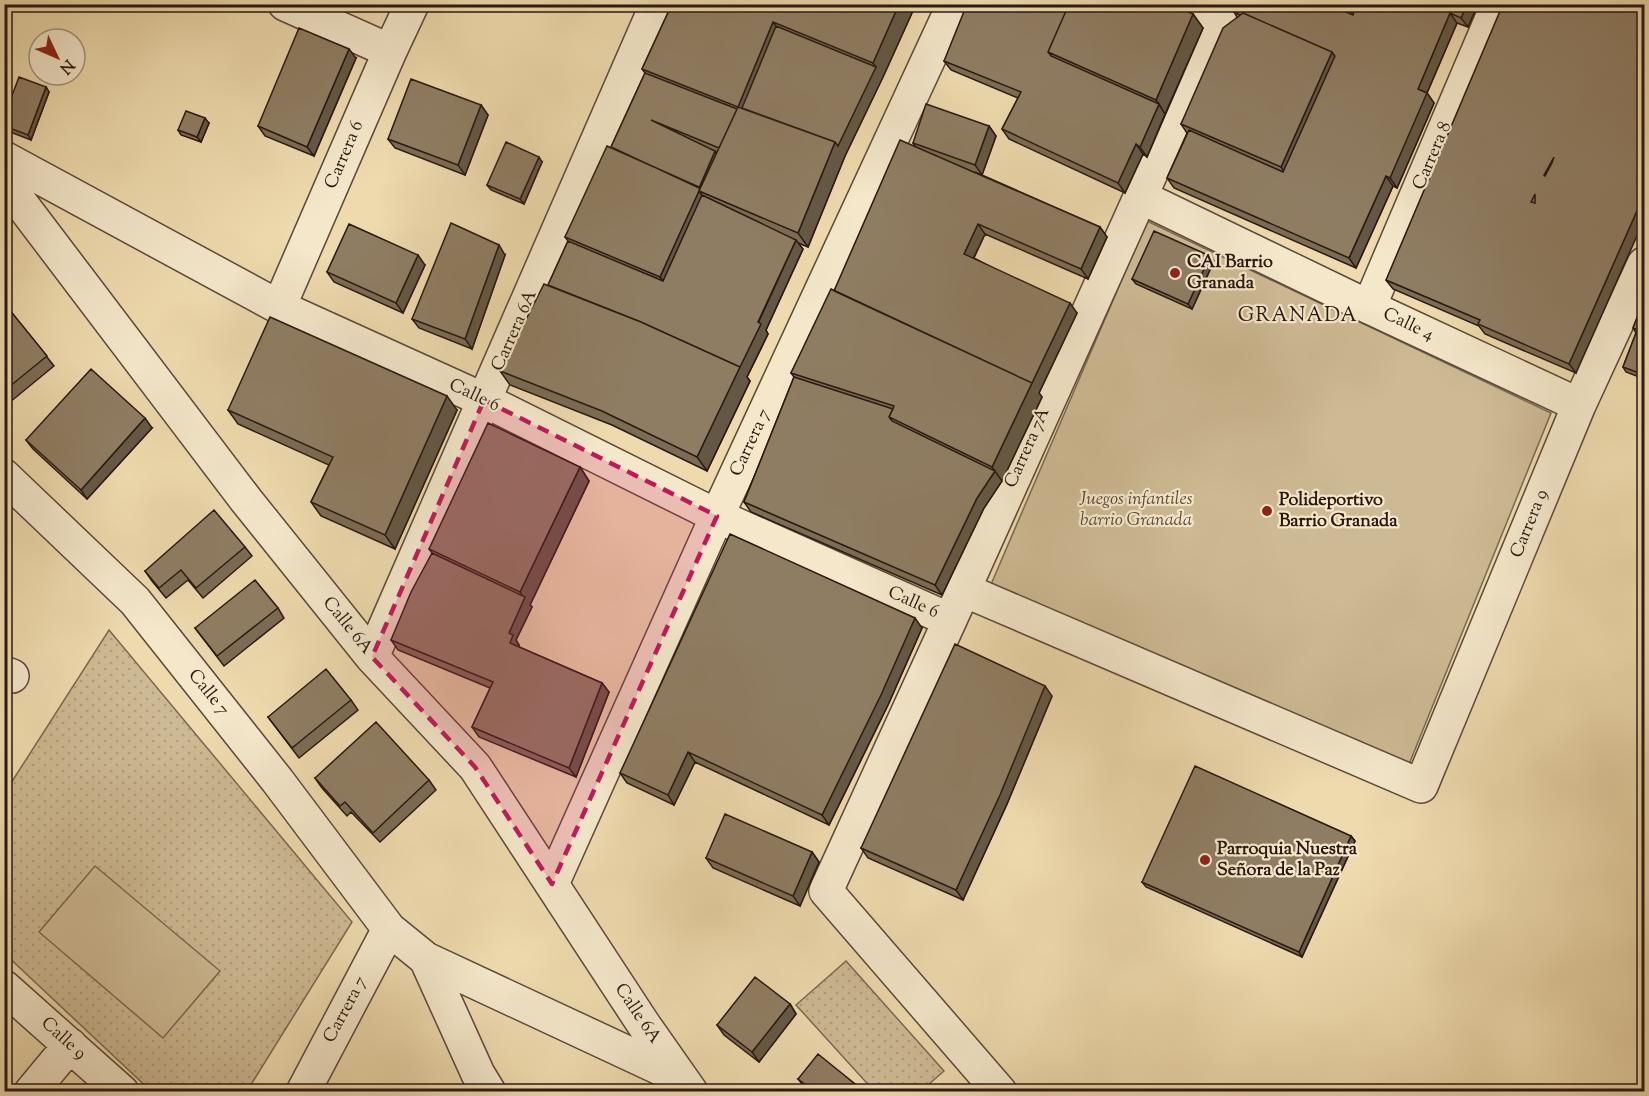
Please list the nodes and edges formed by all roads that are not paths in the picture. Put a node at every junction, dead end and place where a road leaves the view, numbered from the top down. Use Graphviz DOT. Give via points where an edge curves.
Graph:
graph roads {
  1 [pos="285,4"];
  2 [pos="412,4"];
  3 [pos="657,4"];
  4 [pos="954,4"];
  5 [pos="1173,4"];
  6 [pos="1498,4"];
  7 [pos="1223,15"];
  8 [pos="390,51"];
  9 [pos="4,158"];
  10 [pos="4,181"];
  11 [pos="1141,197"];
  12 [pos="1644,264"];
  13 [pos="279,307"];
  14 [pos="1368,307"];
  15 [pos="484,400"];
  16 [pos="1579,405"];
  17 [pos="4,476"];
  18 [pos="717,516"];
  19 [pos="964,590"];
  20 [pos="950,620"];
  21 [pos="372,657"];
  22 [pos="552,884"];
  23 [pos="388,929"];
  24 [pos="426,959"];
  25 [pos="4,987"];
  26 [pos="70,1045"];
  27 [pos="685,1084"];
  28 [pos="31,1092"];
  29 [pos="122,1092"];
  30 [pos="303,1092"];
  31 [pos="489,1092"];
  32 [pos="1000,1092"];
  1 -- 8 [label="street"];
  2 -- 8 [label="street, Carrera 6"];
  3 -- 15 [label="street, Carrera 6A"];
  4 -- 18 [label="street, Carrera 7"];
  5 -- 7 [label="street"];
  6 -- 14 [label="street, Carrera 8"];
  7 -- 11 [label="street, Carrera 7A"];
  8 -- 13 [label="street, Carrera 6"];
  9 -- 13 [label="street, Calle 6"];
  10 -- 21 [label="street, Calle 6A" via="246,500"];
  11 -- 14 [label="street, Calle 4"];
  11 -- 19 [label="street, Carrera 7A"];
  12 -- 16 [label="street, Carrera 9"];
  13 -- 15 [label="street, Calle 6"];
  14 -- 16 [label="street, Calle 4"];
  15 -- 18 [label="street, Calle 6"];
  15 -- 21 [label="street, Carrera 6A"];
  16 -- 19 [label="street, Carrera 9" via="1421,786"];
  17 -- 23 [label="street, Calle 7" via="135,601 277,780"];
  18 -- 20 [label="street, Calle 6"];
  18 -- 22 [label="street, Carrera 7"];
  19 -- 20 [label="street, Carrera 7A"];
  20 -- 32 [label="street, Carrera 7A" via="826,891"];
  21 -- 22 [label="street, Calle 6A" via="475,767"];
  22 -- 27 [label="street, Calle 6A"];
  23 -- 24 [label="street, Calle 7"];
  23 -- 30 [label="street, Carrera 7"];
  24 -- 27 [label="street"];
  24 -- 31 [label="street"];
  25 -- 26 [label="street, Calle 9"];
  26 -- 28 [label="street"];
  26 -- 29 [label="street, Calle 9"];
}
